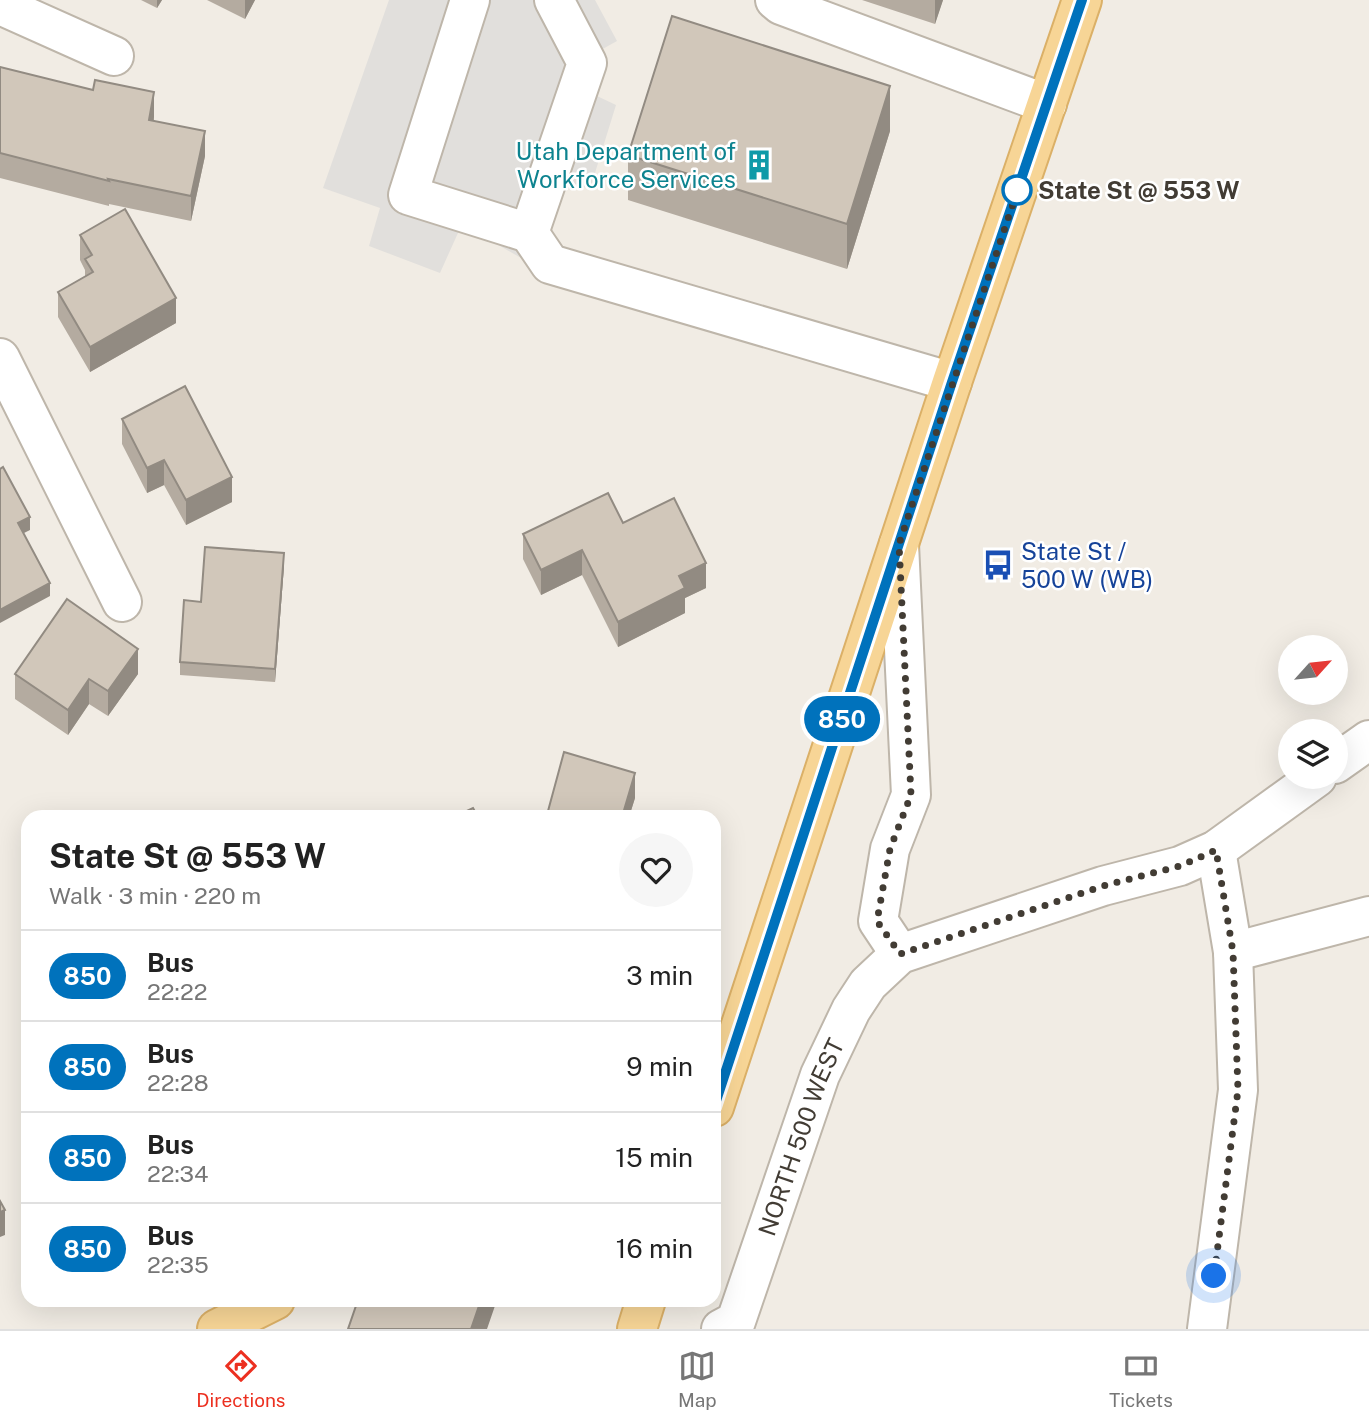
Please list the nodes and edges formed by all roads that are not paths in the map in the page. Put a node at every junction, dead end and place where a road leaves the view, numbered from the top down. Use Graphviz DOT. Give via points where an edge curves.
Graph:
graph roads {
  1 [pos="470,0"];
  2 [pos="554,0"];
  3 [pos="775,0"];
  4 [pos="1082,0"];
  5 [pos="0,5"];
  6 [pos="114,56"];
  7 [pos="1047,104"];
  8 [pos="529,233"];
  9 [pos="0,358"];
  10 [pos="952,382"];
  11 [pos="899,544"];
  12 [pos="122,602"];
  13 [pos="1369,740"];
  14 [pos="1348,755"];
  15 [pos="1300,789"];
  16 [pos="1216,850"];
  17 [pos="1369,916"];
  18 [pos="1233,952"];
  19 [pos="900,954"];
  20 [pos="721,1079"];
  21 [pos="261,1307"];
  22 [pos="644,1307"];
  23 [pos="217,1329"];
  24 [pos="637,1329"];
  25 [pos="722,1329"];
  26 [pos="1207,1329"];
  1 -- 8 [label="street" via="408,195"];
  2 -- 8 [label="street" via="587,63"];
  3 -- 7 [label="street"];
  4 -- 7 [label="main road"];
  5 -- 6 [label="street"];
  7 -- 10 [label="main road"];
  8 -- 10 [label="street" via="550,264"];
  9 -- 12 [label="street"];
  10 -- 11 [label="main road"];
  11 -- 19 [label="street" via="911,795 890,849 877,921"];
  11 -- 20 [label="main road"];
  13 -- 14 [label="street"];
  15 -- 16 [label="street, NORTH 500 WEST"];
  16 -- 18 [label="street"];
  16 -- 19 [label="street, NORTH 500 WEST" via="1180,866 1103,886"];
  17 -- 18 [label="street"];
  18 -- 26 [label="street" via="1238,1090"];
  19 -- 25 [label="street, NORTH 500 WEST" via="868,984 820,1075 736,1321"];
  21 -- 23 [label="main road"];
  22 -- 24 [label="main road"];
}
